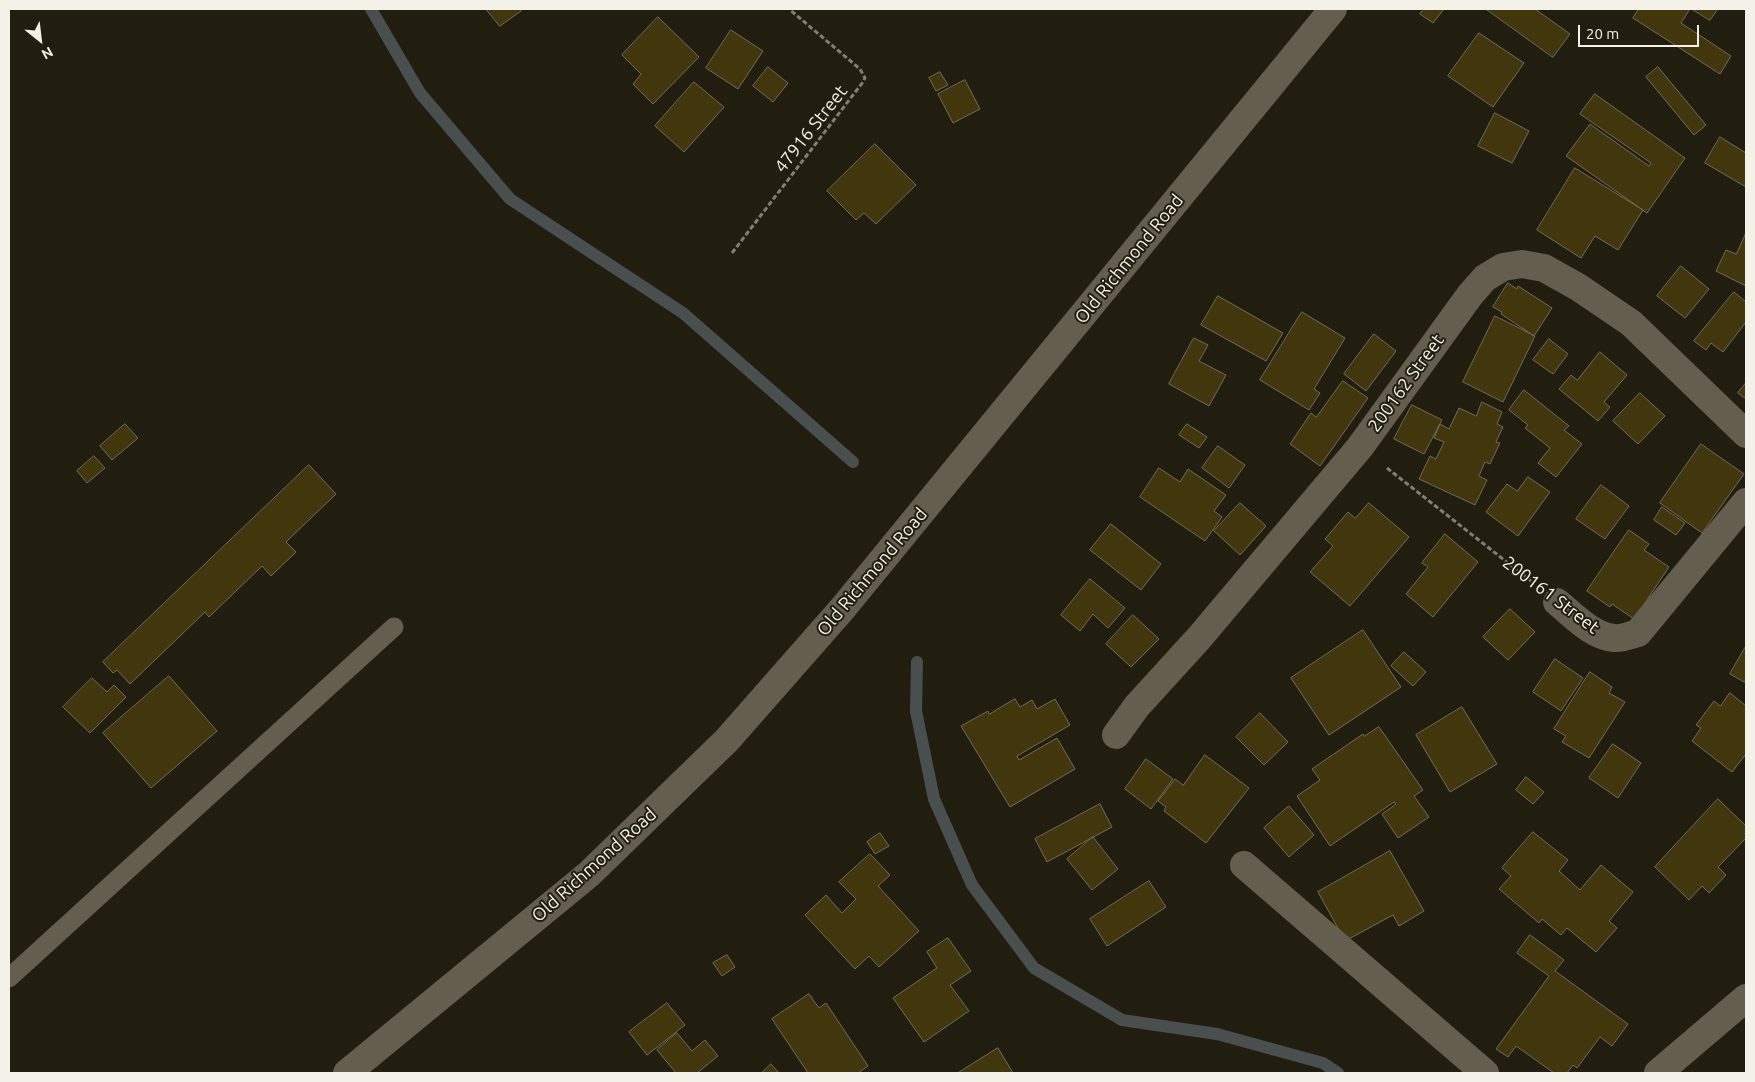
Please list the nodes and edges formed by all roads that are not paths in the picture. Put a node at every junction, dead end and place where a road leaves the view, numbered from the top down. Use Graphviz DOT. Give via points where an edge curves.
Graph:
graph roads {
  1 [pos="1333,9"];
  2 [pos="1746,434"];
  3 [pos="1746,502"];
  4 [pos="1557,602"];
  5 [pos="394,627"];
  6 [pos="1116,735"];
  7 [pos="1244,864"];
  8 [pos="9,978"];
  9 [pos="1746,998"];
  10 [pos="347,1073"];
  11 [pos="1485,1073"];
  12 [pos="1658,1073"];
  1 -- 10 [label="street, Old Richmond Road" via="843,608 727,740 589,874"];
  2 -- 6 [label="street, 200162 Street" via="1631,323 1544,268 1522,264 1503,267 1485,278 1470,295 1360,447 1199,638 1137,706"];
  3 -- 4 [label="street, 200161 Street" via="1638,633 1615,638 1598,632"];
  5 -- 8 [label="lane"];
  7 -- 11 [label="street"];
  9 -- 12 [label="street"];
}
